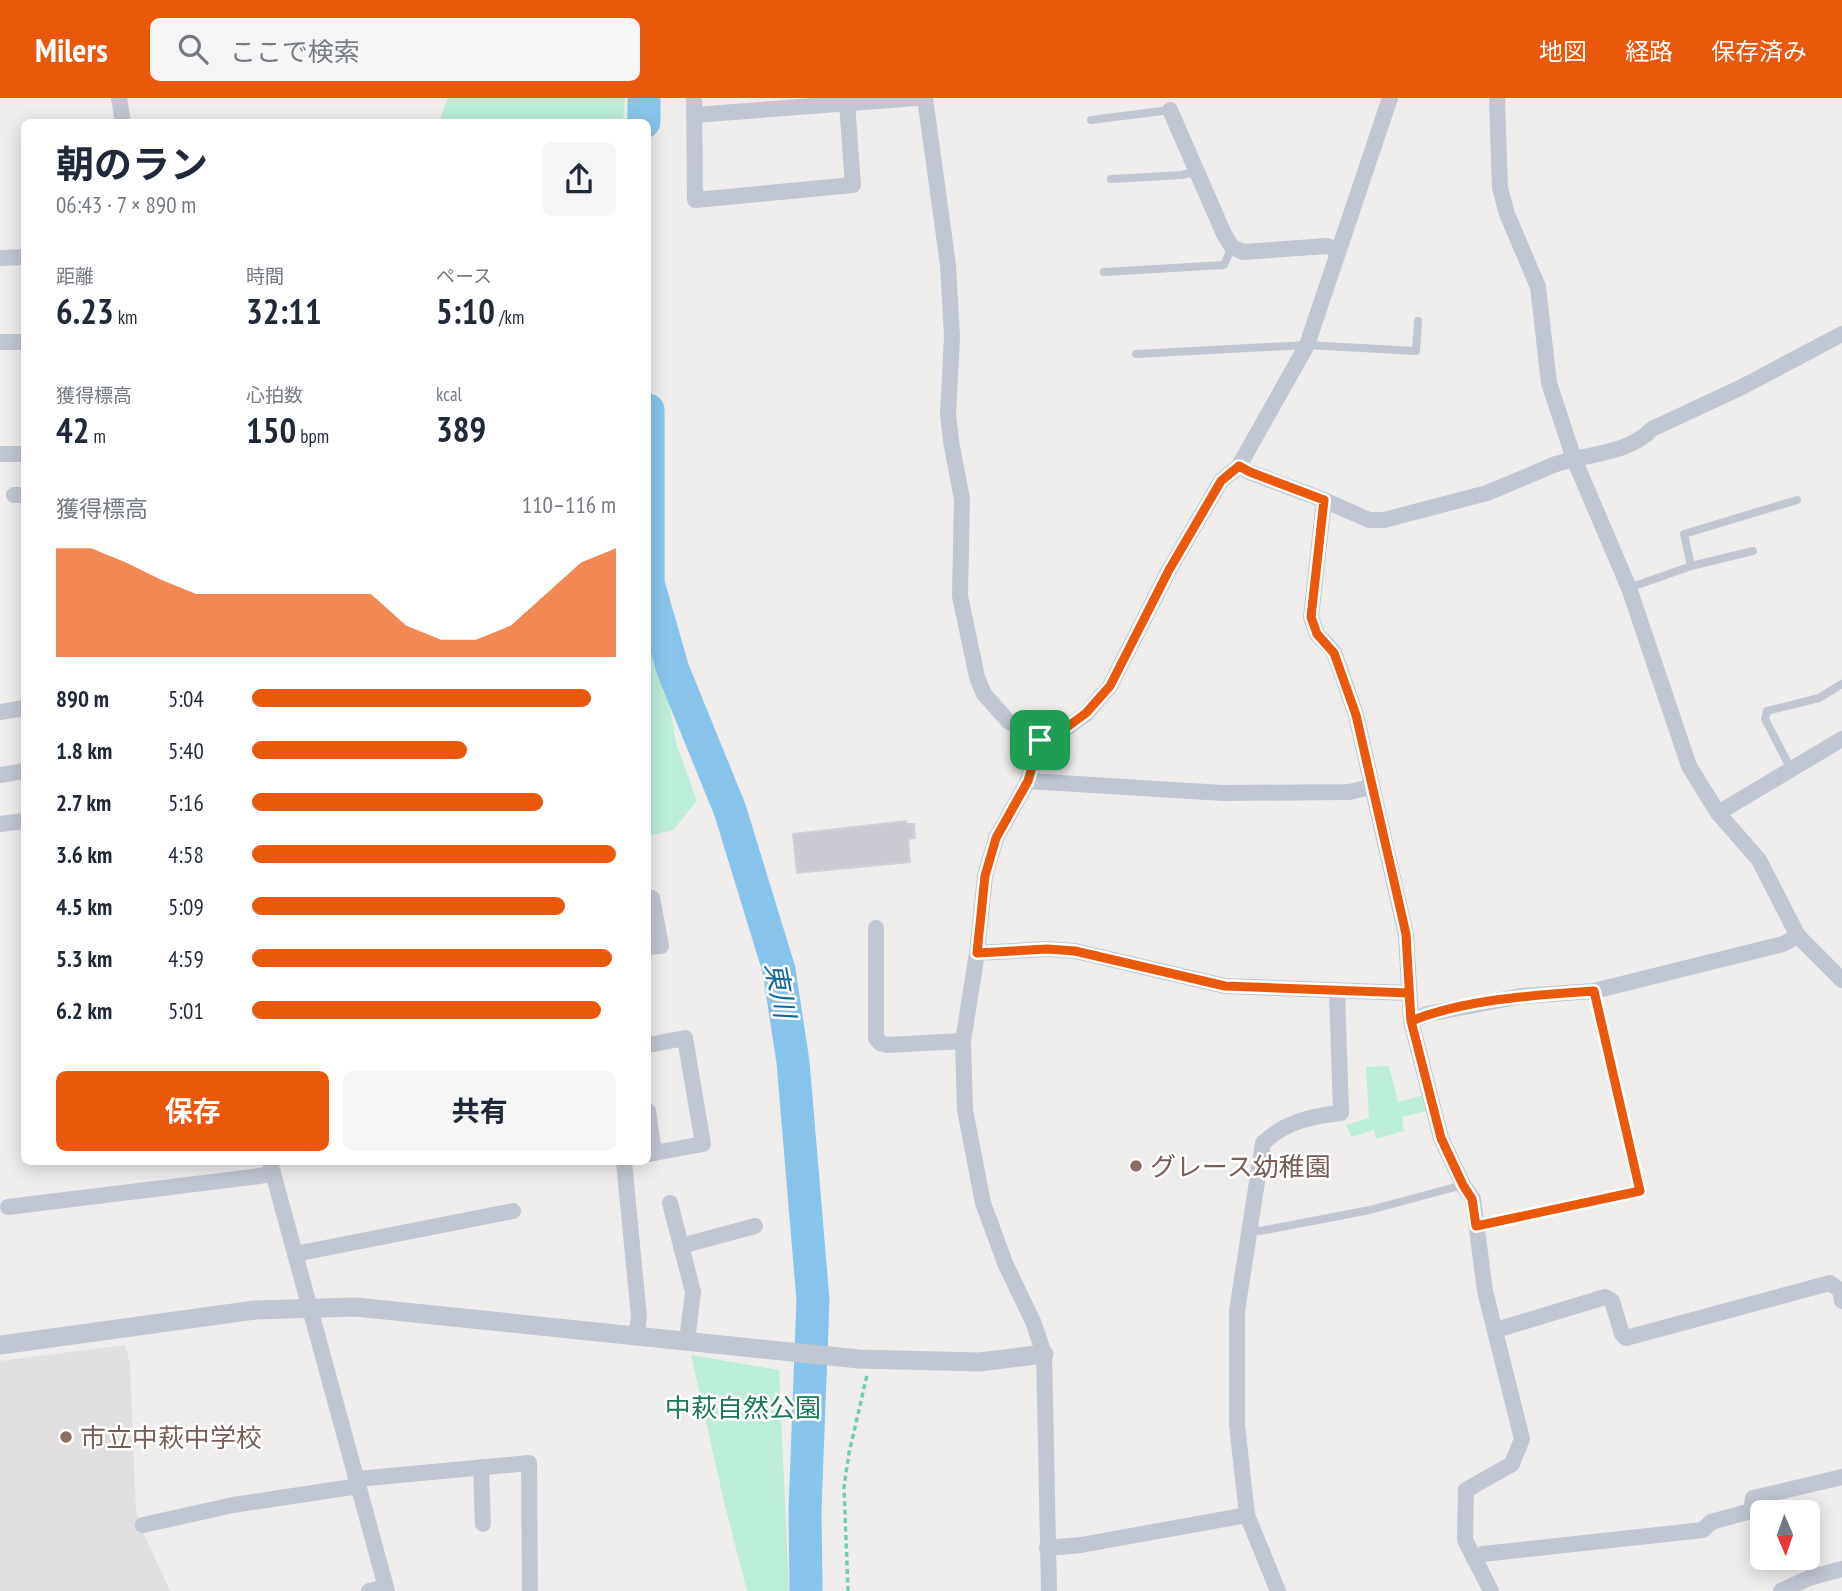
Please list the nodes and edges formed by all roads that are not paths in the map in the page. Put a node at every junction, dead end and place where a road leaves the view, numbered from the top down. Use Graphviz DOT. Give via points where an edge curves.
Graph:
graph roads {
  1 [pos="120,98"];
  2 [pos="694,98"];
  3 [pos="917,98"];
  4 [pos="925,98"];
  5 [pos="1390,98"];
  6 [pos="1497,98"];
  7 [pos="847,103"];
  8 [pos="1170,110"];
  9 [pos="694,115"];
  10 [pos="123,119"];
  11 [pos="1091,120"];
  12 [pos="1198,171"];
  13 [pos="1111,178"];
  14 [pos="1232,247"];
  15 [pos="1338,250"];
  16 [pos="21,257"];
  17 [pos="0,258"];
  18 [pos="1104,272"];
  19 [pos="1418,321"];
  20 [pos="1842,334"];
  21 [pos="0,342"];
  22 [pos="21,342"];
  23 [pos="1307,345"];
  24 [pos="1136,354"];
  25 [pos="1,454"];
  26 [pos="21,454"];
  27 [pos="1574,459"];
  28 [pos="1239,466"];
  29 [pos="1324,500"];
  30 [pos="1797,500"];
  31 [pos="1753,551"];
  32 [pos="1691,566"];
  33 [pos="1629,588"];
  34 [pos="1842,684"];
  35 [pos="21,708"];
  36 [pos="0,712"];
  37 [pos="1842,739"];
  38 [pos="1040,740"];
  39 [pos="1791,769"];
  40 [pos="21,772"];
  41 [pos="0,775"];
  42 [pos="1028,781"];
  43 [pos="1371,787"];
  44 [pos="1718,813"];
  45 [pos="21,821"];
  46 [pos="0,824"];
  47 [pos="651,898"];
  48 [pos="876,928"];
  49 [pos="1798,936"];
  50 [pos="651,947"];
  51 [pos="977,953"];
  52 [pos="1839,973"];
  53 [pos="1337,990"];
  54 [pos="1594,991"];
  55 [pos="1409,993"];
  56 [pos="1411,1021"];
  57 [pos="963,1041"];
  58 [pos="651,1044"];
  59 [pos="651,1153"];
  60 [pos="624,1165"];
  61 [pos="272,1167"];
  62 [pos="1463,1185"];
  63 [pos="670,1203"];
  64 [pos="8,1207"];
  65 [pos="513,1211"];
  66 [pos="755,1226"];
  67 [pos="1476,1226"];
  68 [pos="1248,1230"];
  69 [pos="681,1246"];
  70 [pos="295,1254"];
  71 [pos="1842,1301"];
  72 [pos="310,1307"];
  73 [pos="1496,1330"];
  74 [pos="636,1336"];
  75 [pos="687,1341"];
  76 [pos="0,1345"];
  77 [pos="1044,1354"];
  78 [pos="481,1467"];
  79 [pos="1842,1477"];
  80 [pos="358,1483"];
  81 [pos="1247,1515"];
  82 [pos="483,1524"];
  83 [pos="143,1525"];
  84 [pos="1047,1548"];
  85 [pos="1474,1559"];
  86 [pos="1842,1569"];
  87 [pos="386,1589"];
  88 [pos="369,1591"];
  89 [pos="530,1591"];
  90 [pos="1049,1591"];
  91 [pos="1278,1591"];
  92 [pos="1490,1591"];
  93 [pos="1781,1591"];
  1 -- 10 [label="street"];
  2 -- 9 [label="street"];
  3 -- 7 [label="street"];
  4 -- 38 [label="street" via="948,265 952,337 948,414 963,510 960,596 984,694 1008,720"];
  5 -- 15 [label="street"];
  6 -- 27 [label="street" via="1500,188 1538,287 1549,383"];
  7 -- 9 [label="street"];
  7 -- 9 [label="street" via="853,185 695,200"];
  8 -- 11 [label="lane"];
  8 -- 12 [label="street"];
  12 -- 13 [label="lane"];
  12 -- 14 [label="street"];
  14 -- 15 [label="street" via="1243,252 1327,246"];
  14 -- 18 [label="lane" via="1224,265"];
  15 -- 23 [label="street"];
  16 -- 17 [label="street"];
  19 -- 23 [label="lane" via="1416,351"];
  20 -- 27 [label="street" via="1652,429 1629,446"];
  21 -- 22 [label="street"];
  23 -- 24 [label="lane"];
  23 -- 28 [label="street"];
  25 -- 26 [label="street"];
  27 -- 29 [label="street" via="1487,493 1384,520 1369,520"];
  27 -- 33 [label="street"];
  28 -- 29 [label="street"];
  28 -- 38 [label="street" via="1221,481 1110,686 1086,713 1059,733"];
  29 -- 43 [label="street" via="1311,617 1317,634 1334,653 1356,715"];
  30 -- 32 [label="lane" via="1684,534"];
  31 -- 32 [label="lane"];
  32 -- 33 [label="lane"];
  33 -- 44 [label="street" via="1689,766"];
  34 -- 39 [label="lane" via="1819,698 1767,711 1765,719"];
  35 -- 36 [label="street"];
  37 -- 39 [label="street"];
  38 -- 42 [label="street"];
  39 -- 44 [label="street"];
  40 -- 41 [label="street"];
  42 -- 43 [label="street" via="1223,793 1349,792"];
  42 -- 51 [label="street" via="996,838 985,876"];
  43 -- 55 [label="street" via="1406,934"];
  44 -- 49 [label="street" via="1759,860"];
  45 -- 46 [label="street"];
  47 -- 50 [label="street" via="661,946"];
  48 -- 57 [label="street" via="875,1032 880,1043"];
  49 -- 52 [label="street"];
  49 -- 54 [label="street" via="1783,944"];
  51 -- 53 [label="street" via="1075,951 1225,986"];
  51 -- 57 [label="street"];
  53 -- 55 [label="street"];
  53 -- 68 [label="street" via="1341,1113 1311,1116 1263,1143"];
  54 -- 56 [label="street" via="1522,996"];
  54 -- 67 [label="lane" via="1640,1191"];
  55 -- 56 [label="street"];
  56 -- 62 [label="street" via="1441,1138"];
  57 -- 77 [label="street" via="964,1110 983,1203"];
  58 -- 59 [label="street" via="685,1038 703,1144"];
  60 -- 74 [label="street" via="639,1317"];
  61 -- 64 [label="street" via="260,1176"];
  61 -- 70 [label="street"];
  62 -- 67 [label="street" via="1472,1199"];
  62 -- 68 [label="lane" via="1370,1210"];
  63 -- 69 [label="street"];
  65 -- 70 [label="street"];
  66 -- 69 [label="street"];
  67 -- 73 [label="street"];
  68 -- 81 [label="street" via="1237,1311 1237,1425"];
  69 -- 75 [label="street" via="693,1292"];
  70 -- 72 [label="street"];
  71 -- 73 [label="street" via="1840,1290 1830,1283 1626,1338 1612,1301 1605,1297"];
  72 -- 74 [label="street" via="356,1307"];
  72 -- 76 [label="street" via="255,1310"];
  72 -- 80 [label="street"];
  73 -- 85 [label="street" via="1522,1439 1512,1464 1466,1490 1465,1540"];
  74 -- 75 [label="street"];
  75 -- 77 [label="street" via="864,1358 979,1362"];
  77 -- 84 [label="street"];
  78 -- 80 [label="street"];
  78 -- 82 [label="street"];
  78 -- 89 [label="street" via="528,1463"];
  79 -- 85 [label="street" via="1753,1498 1751,1511 1711,1522 1703,1531 1483,1554"];
  80 -- 83 [label="street"];
  80 -- 87 [label="street"];
  81 -- 84 [label="street"];
  81 -- 91 [label="street"];
  84 -- 90 [label="street"];
  85 -- 92 [label="street"];
  86 -- 93 [label="street"];
  87 -- 88 [label="street"];
}
